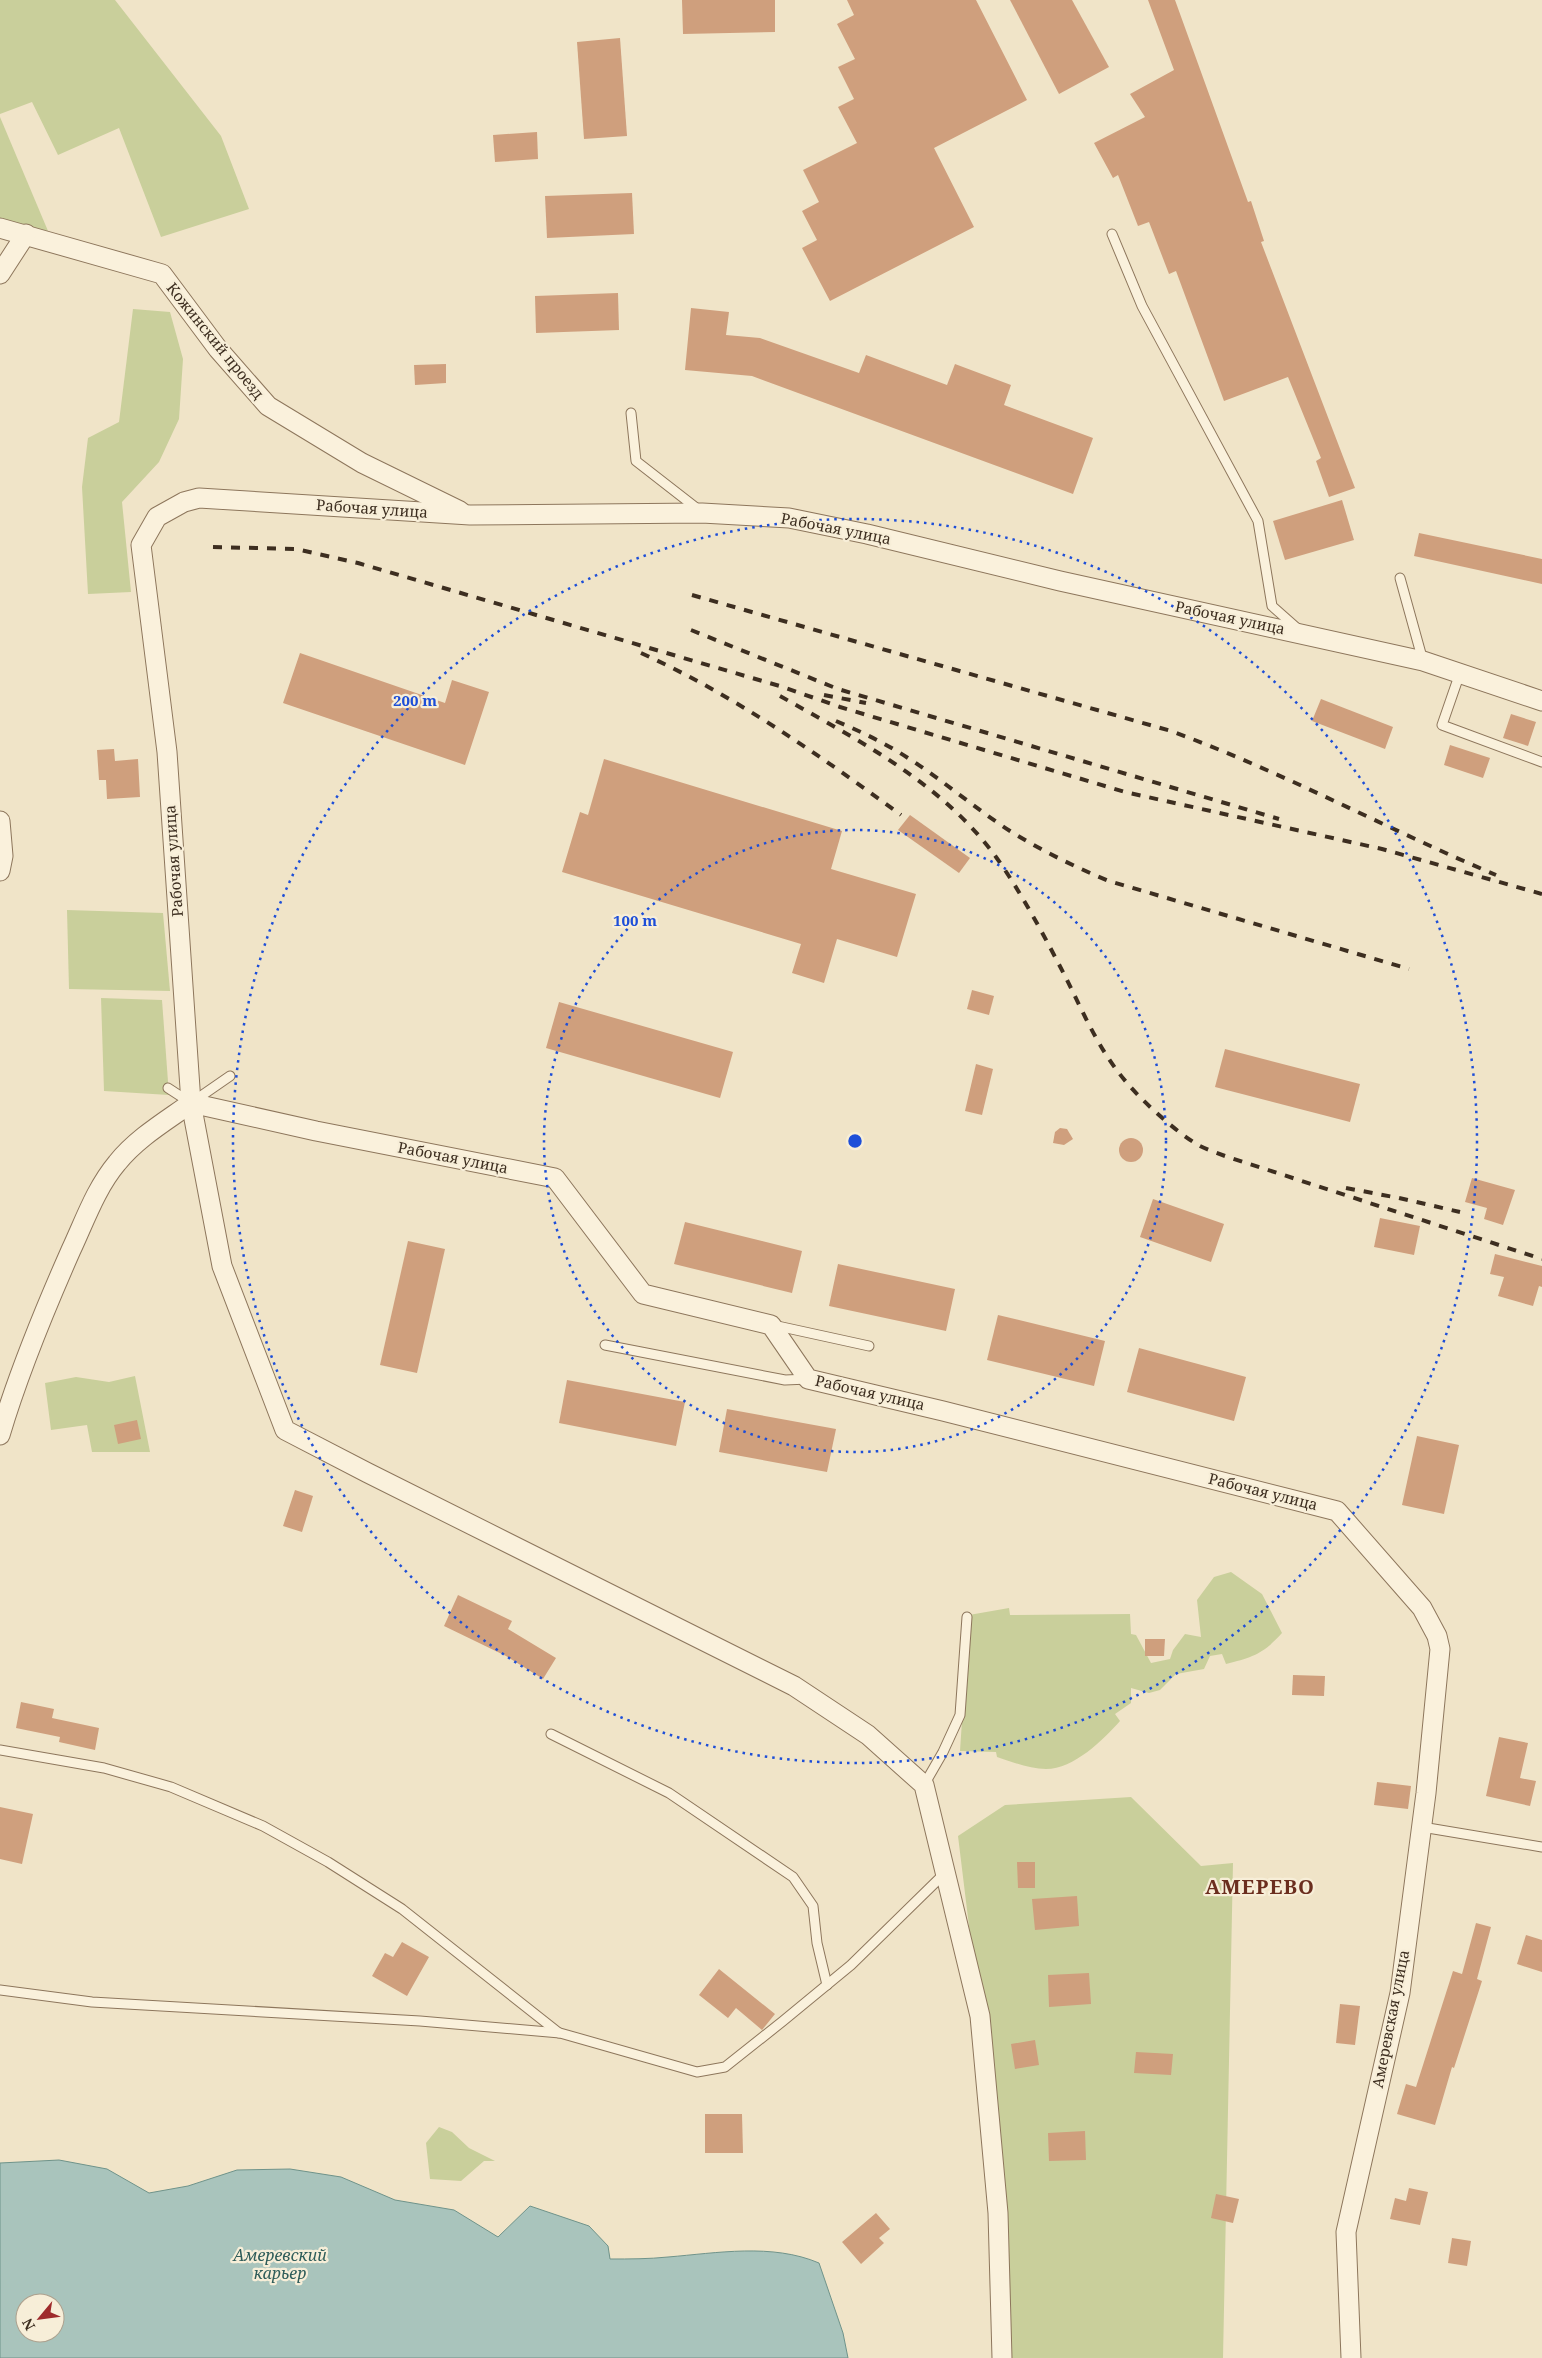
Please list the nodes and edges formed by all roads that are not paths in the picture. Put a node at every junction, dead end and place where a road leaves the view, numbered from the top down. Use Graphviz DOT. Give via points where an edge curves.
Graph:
graph roads {
  1 [pos="0,228"];
  2 [pos="26,234"];
  3 [pos="1112,234"];
  4 [pos="0,274"];
  5 [pos="631,413"];
  6 [pos="702,512"];
  7 [pos="470,516"];
  8 [pos="1400,578"];
  9 [pos="1304,635"];
  10 [pos="1423,661"];
  11 [pos="1460,673"];
  12 [pos="1542,701"];
  13 [pos="1542,762"];
  14 [pos="0,821"];
  15 [pos="0,871"];
  16 [pos="230,1076"];
  17 [pos="168,1088"];
  18 [pos="191,1103"];
  19 [pos="770,1325"];
  20 [pos="605,1345"];
  21 [pos="869,1346"];
  22 [pos="808,1379"];
  23 [pos="0,1435"];
  24 [pos="967,1617"];
  25 [pos="1440,1649"];
  26 [pos="551,1734"];
  27 [pos="0,1750"];
  28 [pos="924,1785"];
  29 [pos="1422,1827"];
  30 [pos="1542,1847"];
  31 [pos="946,1872"];
  32 [pos="827,1985"];
  33 [pos="0,1990"];
  34 [pos="560,2033"];
  35 [pos="1002,2358"];
  36 [pos="1351,2358"];
  1 -- 2 [label="street, Кожинский проезд"];
  2 -- 4 [label="street"];
  2 -- 7 [label="street, Кожинский проезд" via="162,274 218,349 268,406 362,464"];
  3 -- 9 [label="lane" via="1142,306 1258,521 1272,606"];
  5 -- 6 [label="lane" via="636,461"];
  6 -- 7 [label="street, Рабочая улица"];
  6 -- 9 [label="street, Рабочая улица" via="815,523"];
  7 -- 18 [label="street, Рабочая улица" via="199,498 184,502 157,517 141,544 167,752"];
  8 -- 10 [label="lane"];
  9 -- 10 [label="street, Рабочая улица"];
  10 -- 11 [label="street, Рабочая улица"];
  11 -- 12 [label="street, Рабочая улица"];
  11 -- 13 [label="lane" via="1442,725"];
  14 -- 15 [label="street" via="3,856"];
  16 -- 18 [label="lane"];
  17 -- 18 [label="lane"];
  18 -- 19 [label="street, Рабочая улица" via="541,1181 555,1178 643,1294"];
  18 -- 23 [label="street" via="138,1141 99,1188 14,1386"];
  18 -- 28 [label="street" via="222,1266 286,1430 794,1686 868,1735"];
  19 -- 21 [label="lane"];
  19 -- 22 [label="street, Рабочая улица"];
  20 -- 22 [label="lane" via="785,1380"];
  22 -- 25 [label="street, Рабочая улица" via="1337,1511 1422,1608"];
  24 -- 28 [label="lane" via="960,1715 944,1752"];
  25 -- 29 [label="street, Амеревская улица"];
  26 -- 32 [label="lane" via="669,1793 793,1877 813,1906 817,1944"];
  27 -- 34 [label="lane" via="104,1768 171,1786 263,1826 402,1909"];
  28 -- 31 [label="street"];
  29 -- 30 [label="lane"];
  29 -- 36 [label="street, Амеревская улица" via="1400,1993 1346,2232"];
  31 -- 32 [label="lane" via="852,1965"];
  31 -- 35 [label="street" via="980,2016 998,2213"];
  32 -- 34 [label="lane" via="725,2067 697,2072"];
  33 -- 34 [label="lane" via="92,2002 420,2021"];
}
